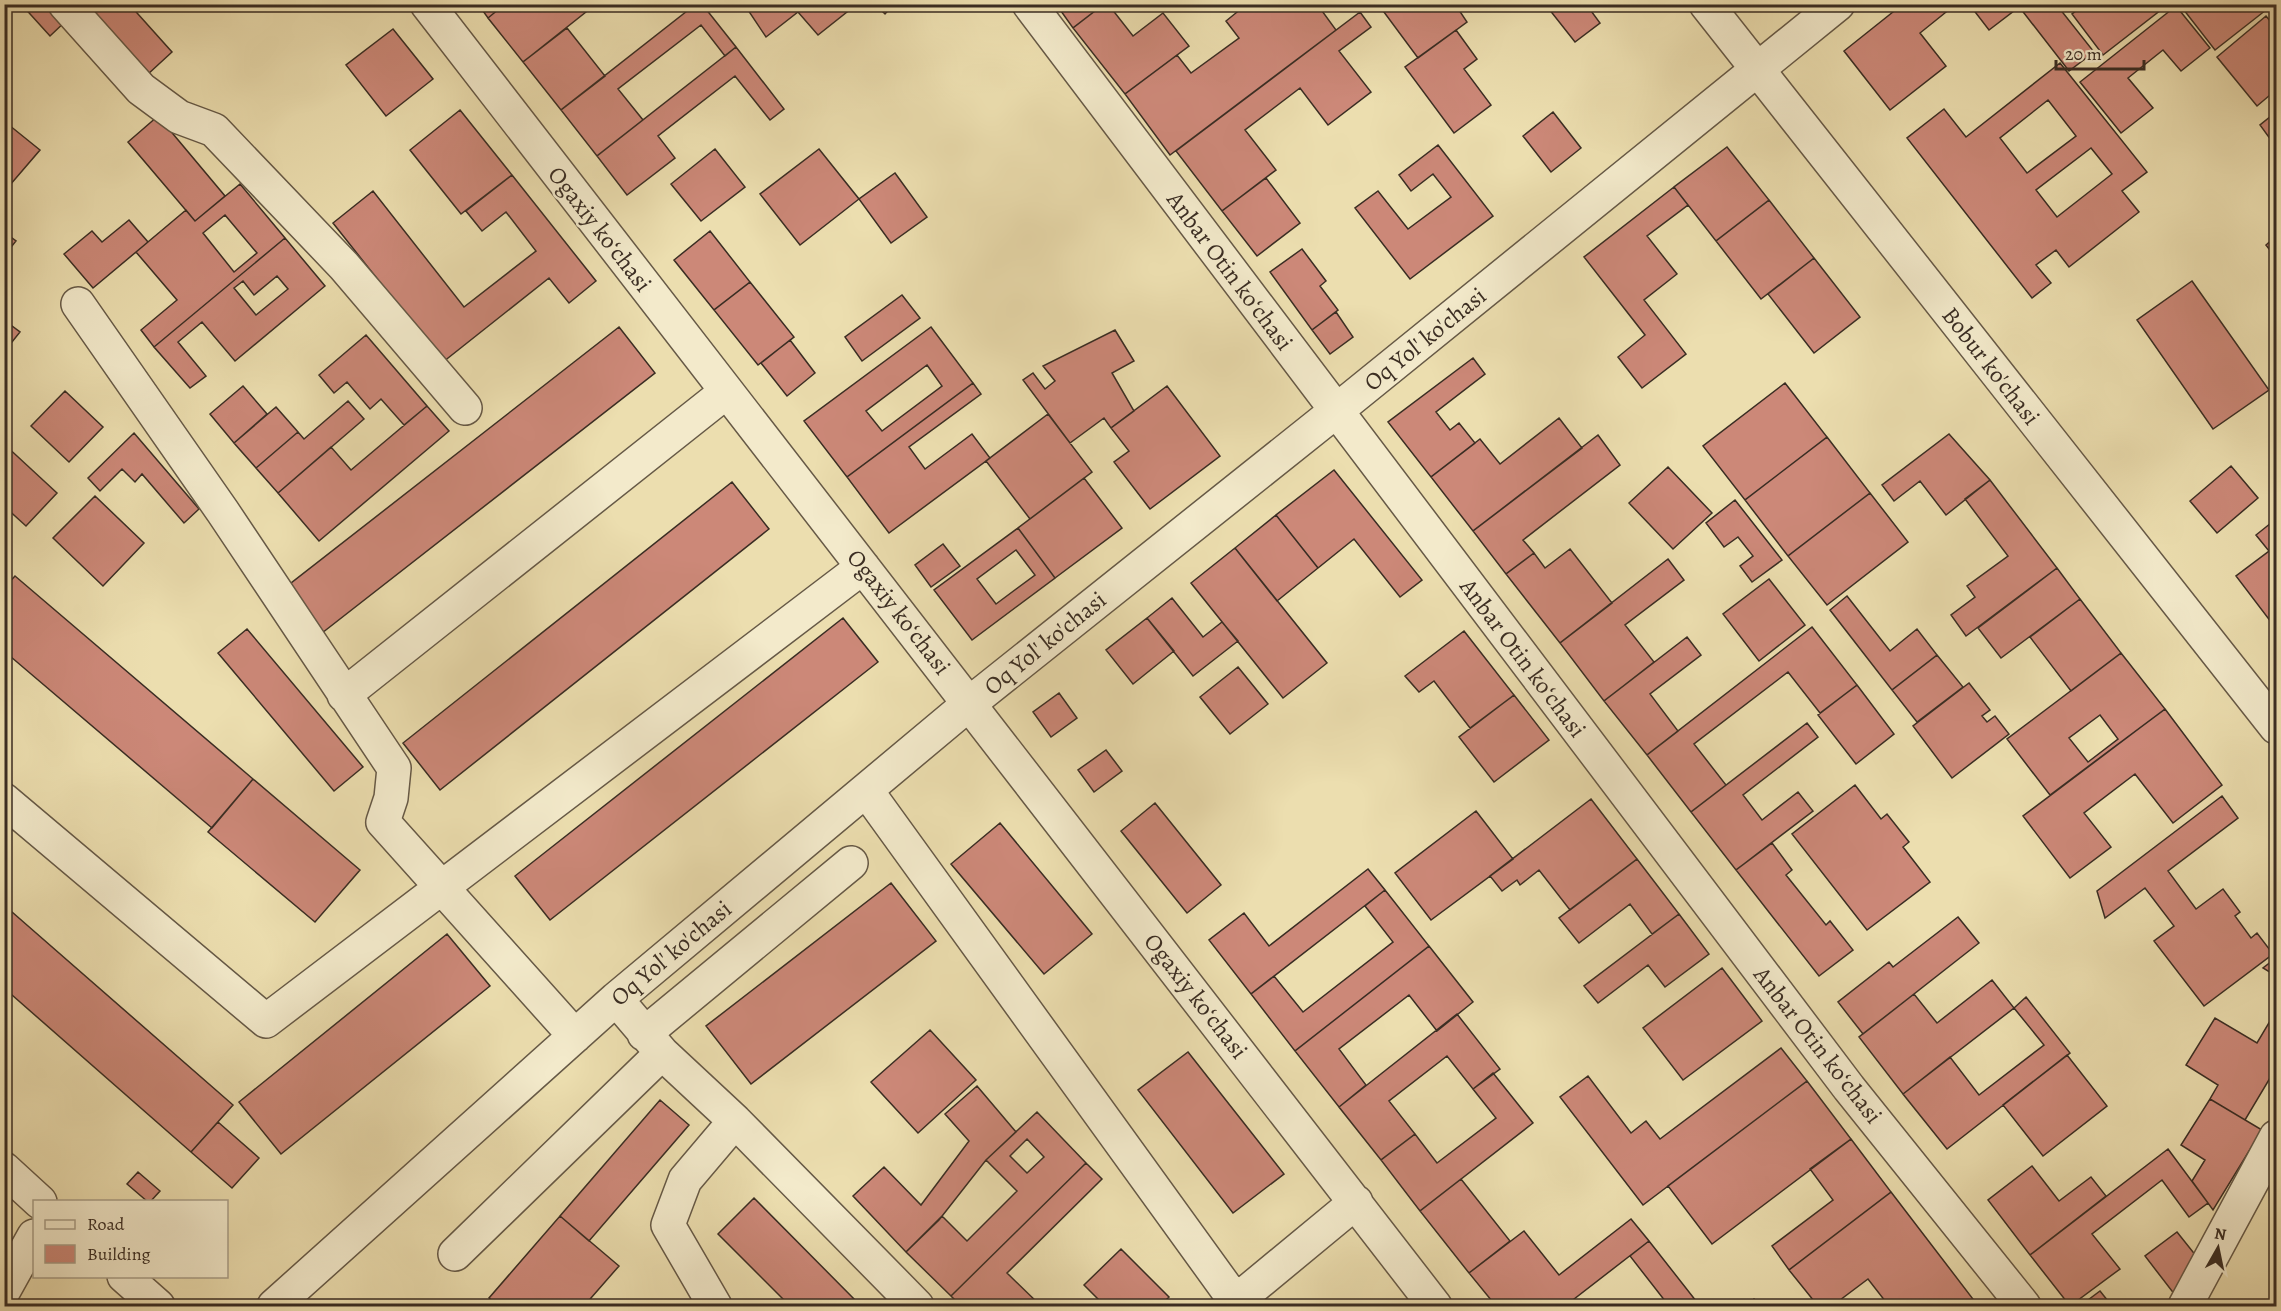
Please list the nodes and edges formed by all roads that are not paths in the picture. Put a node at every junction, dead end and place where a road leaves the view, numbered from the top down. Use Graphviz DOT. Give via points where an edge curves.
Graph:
graph roads {
  1 [pos="65,4"];
  2 [pos="427,4"];
  3 [pos="1029,4"];
  4 [pos="1706,4"];
  5 [pos="1838,4"];
  6 [pos="1758,70"];
  7 [pos="78,304"];
  8 [pos="726,392"];
  9 [pos="465,408"];
  10 [pos="1336,411"];
  11 [pos="863,567"];
  12 [pos="344,694"];
  13 [pos="970,703"];
  14 [pos="2277,727"];
  15 [pos="866,790"];
  16 [pos="8,811"];
  17 [pos="851,863"];
  18 [pos="443,889"];
  19 [pos="616,999"];
  20 [pos="574,1036"];
  21 [pos="653,1043"];
  22 [pos="735,1121"];
  23 [pos="2277,1137"];
  24 [pos="4,1169"];
  25 [pos="38,1200"];
  26 [pos="1356,1202"];
  27 [pos="33,1238"];
  28 [pos="455,1254"];
  29 [pos="126,1278"];
  30 [pos="4,1290"];
  31 [pos="1237,1304"];
  32 [pos="158,1306"];
  33 [pos="274,1306"];
  34 [pos="716,1306"];
  35 [pos="917,1306"];
  36 [pos="1435,1306"];
  37 [pos="2024,1306"];
  38 [pos="2185,1306"];
  1 -- 9 [label="street" via="141,89 179,117 214,130 344,266"];
  2 -- 8 [label="street, Ogaxiy koʻchasi"];
  3 -- 10 [label="street, Anbar Otin koʻchasi"];
  4 -- 6 [label="street, Bobur ko'chasi"];
  5 -- 6 [label="street, Oq Yol' ko'chasi"];
  6 -- 10 [label="street, Oq Yol' ko'chasi"];
  6 -- 14 [label="street, Bobur ko'chasi"];
  7 -- 12 [label="street"];
  8 -- 11 [label="street, Ogaxiy koʻchasi"];
  8 -- 12 [label="street"];
  10 -- 13 [label="street, Oq Yol' ko'chasi"];
  10 -- 37 [label="street, Anbar Otin koʻchasi" via="1849,1088"];
  11 -- 13 [label="street, Ogaxiy koʻchasi"];
  11 -- 18 [label="street"];
  12 -- 18 [label="street" via="394,768 391,798 383,822"];
  13 -- 15 [label="street, Oq Yol' ko'chasi"];
  13 -- 26 [label="street, Ogaxiy koʻchasi"];
  15 -- 19 [label="street, Oq Yol' ko'chasi"];
  15 -- 31 [label="street"];
  16 -- 18 [label="street" via="266,1021"];
  17 -- 21 [label="street"];
  18 -- 20 [label="street"];
  19 -- 20 [label="street, Oq Yol' ko'chasi"];
  19 -- 21 [label="street"];
  20 -- 33 [label="street, Oq Yol' ko'chasi"];
  21 -- 22 [label="street"];
  21 -- 28 [label="street"];
  22 -- 34 [label="street" via="685,1180 668,1225"];
  22 -- 35 [label="street"];
  23 -- 38 [label="street"];
  24 -- 25 [label="street"];
  26 -- 31 [label="street"];
  26 -- 36 [label="street, Ogaxiy koʻchasi"];
  27 -- 30 [label="street"];
  29 -- 32 [label="street"];
}
